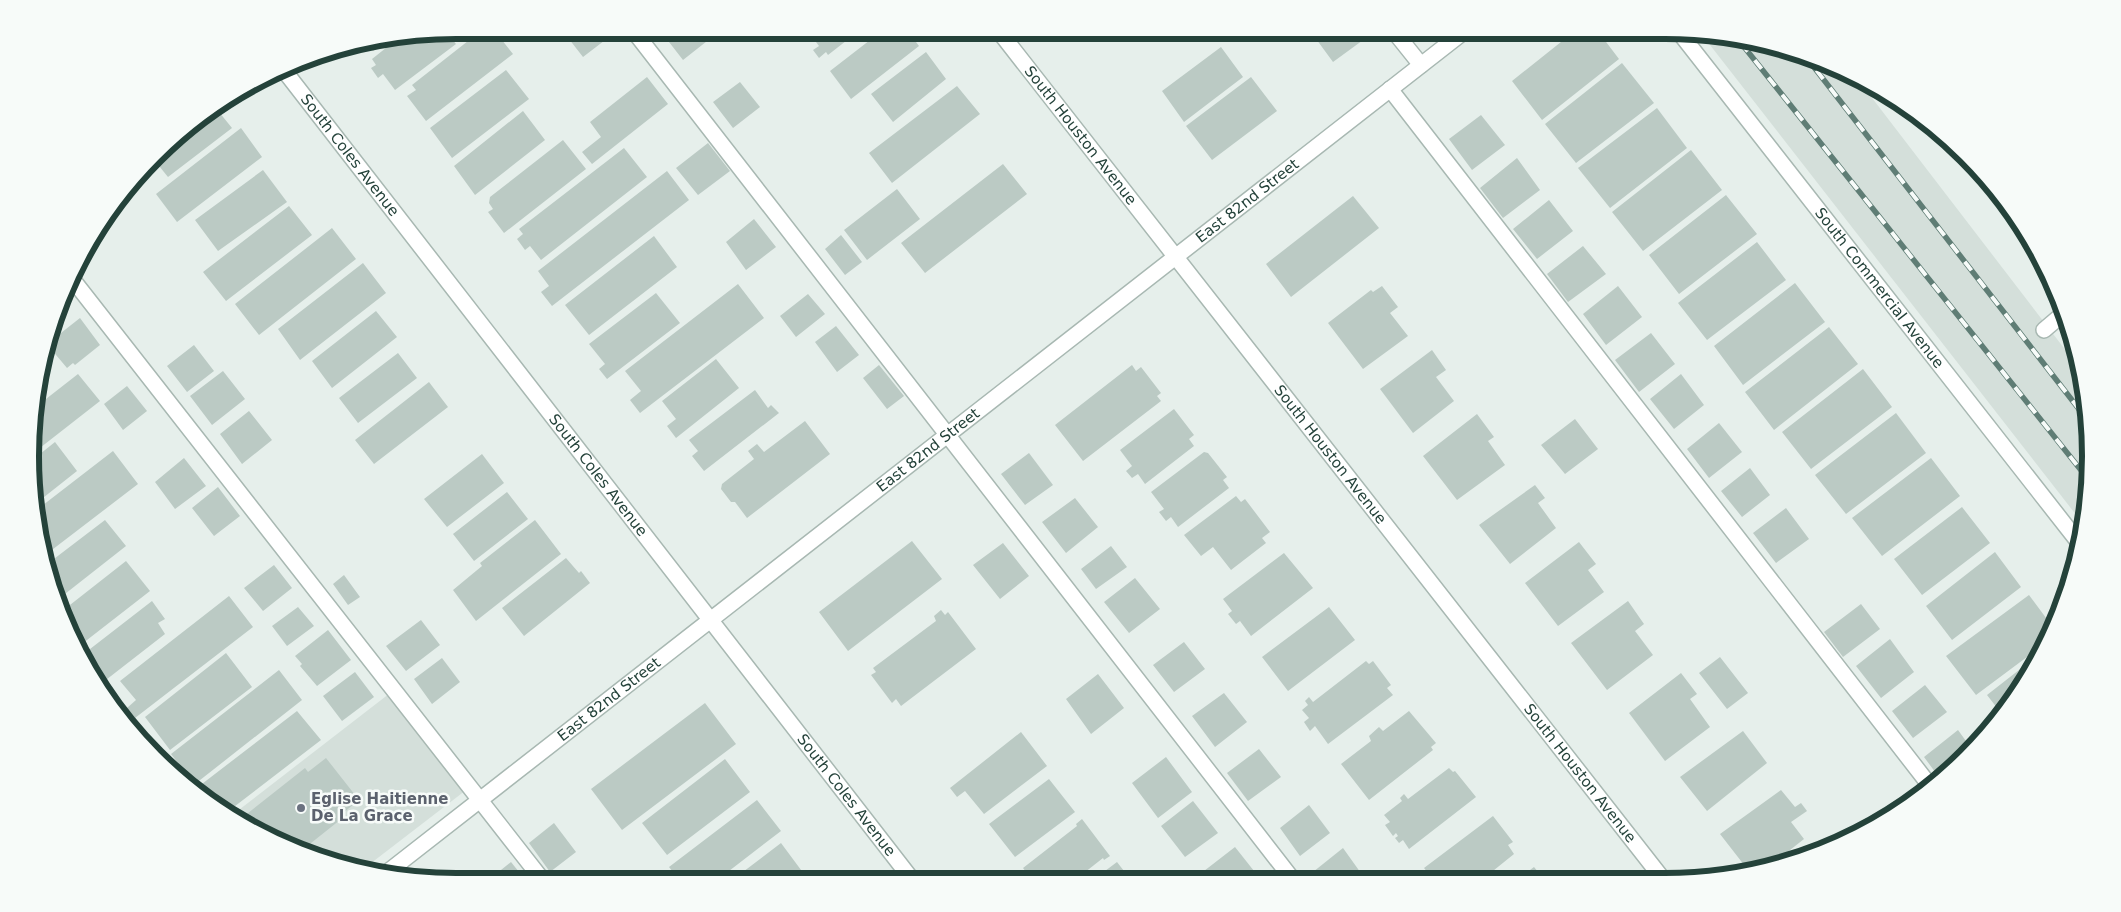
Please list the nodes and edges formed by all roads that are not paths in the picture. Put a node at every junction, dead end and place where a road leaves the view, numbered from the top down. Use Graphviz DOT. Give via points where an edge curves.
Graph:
graph roads {
  1 [pos="640,39"];
  2 [pos="1005,39"];
  3 [pos="1400,39"];
  4 [pos="1454,39"];
  5 [pos="1685,40"];
  6 [pos="1420,65"];
  7 [pos="287,75"];
  8 [pos="1390,89"];
  9 [pos="1175,257"];
  10 [pos="76,284"];
  11 [pos="2058,318"];
  12 [pos="2044,330"];
  13 [pos="948,435"];
  14 [pos="2074,536"];
  15 [pos="711,620"];
  16 [pos="1927,781"];
  17 [pos="480,800"];
  18 [pos="393,868"];
  19 [pos="537,873"];
  20 [pos="908,873"];
  21 [pos="1288,873"];
  22 [pos="1658,873"];
  1 -- 13 [label="street"];
  2 -- 9 [label="street, South Houston Avenue"];
  3 -- 6 [label="street"];
  4 -- 6 [label="street, East 82nd Street"];
  5 -- 14 [label="street, South Commercial Avenue"];
  6 -- 8 [label="street, East 82nd Street"];
  7 -- 15 [label="street, South Coles Avenue"];
  8 -- 9 [label="street, East 82nd Street"];
  8 -- 16 [label="street"];
  9 -- 13 [label="street, East 82nd Street"];
  9 -- 22 [label="street, South Houston Avenue"];
  10 -- 17 [label="street"];
  11 -- 12 [label="street"];
  13 -- 15 [label="street, East 82nd Street"];
  13 -- 21 [label="street"];
  15 -- 17 [label="street, East 82nd Street"];
  15 -- 20 [label="street, South Coles Avenue"];
  17 -- 18 [label="street, East 82nd Street"];
  17 -- 19 [label="street"];
}
